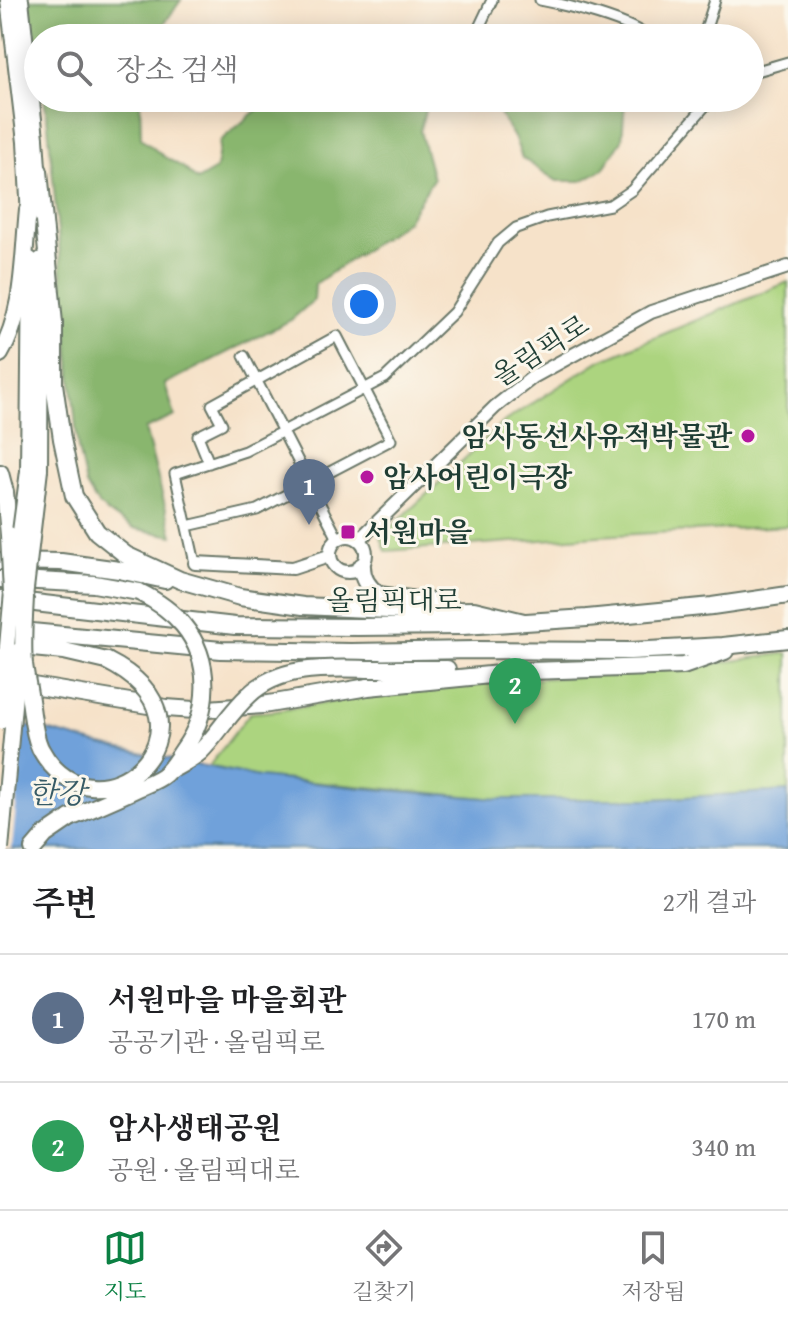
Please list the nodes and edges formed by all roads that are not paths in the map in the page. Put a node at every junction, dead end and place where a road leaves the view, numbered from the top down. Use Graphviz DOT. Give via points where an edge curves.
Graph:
graph roads {
  1 [pos="8,0"];
  2 [pos="21,0"];
  3 [pos="492,0"];
  4 [pos="540,0"];
  5 [pos="715,0"];
  6 [pos="481,24"];
  7 [pos="622,24"];
  8 [pos="707,24"];
  9 [pos="24,28"];
  10 [pos="788,62"];
  11 [pos="764,69"];
  12 [pos="33,112"];
  13 [pos="700,112"];
  14 [pos="39,171"];
  15 [pos="28,209"];
  16 [pos="788,267"];
  17 [pos="0,354"];
  18 [pos="244,356"];
  19 [pos="256,380"];
  20 [pos="365,389"];
  21 [pos="282,432"];
  22 [pos="209,463"];
  23 [pos="34,470"];
  24 [pos="0,474"];
  25 [pos="309,482"];
  26 [pos="187,526"];
  27 [pos="338,539"];
  28 [pos="359,540"];
  29 [pos="329,556"];
  30 [pos="0,561"];
  31 [pos="195,563"];
  32 [pos="362,566"];
  33 [pos="0,579"];
  34 [pos="207,588"];
  35 [pos="788,595"];
  36 [pos="12,596"];
  37 [pos="474,610"];
  38 [pos="524,622"];
  39 [pos="0,629"];
  40 [pos="788,639"];
  41 [pos="749,643"];
  42 [pos="0,645"];
  43 [pos="530,671"];
  44 [pos="0,680"];
  45 [pos="0,722"];
  46 [pos="165,774"];
  47 [pos="1,849"];
  48 [pos="33,849"];
  1 -- 15 [label="main road"];
  2 -- 9 [label="main road"];
  3 -- 6 [label="street"];
  4 -- 7 [label="street"];
  5 -- 8 [label="street"];
  10 -- 11 [label="street"];
  12 -- 14 [label="main road"];
  13 -- 20 [label="street" via="632,190 610,205 547,217 505,236 454,312 385,378"];
  14 -- 23 [label="main road"];
  14 -- 34 [label="highway" via="54,323 54,384 74,496 97,532 126,555"];
  15 -- 17 [label="highway" via="18,314"];
  15 -- 23 [label="main road"];
  16 -- 28 [label="main road, 올림픽로" via="651,312 533,377 495,407"];
  18 -- 19 [label="street"];
  19 -- 20 [label="street" via="337,336"];
  19 -- 21 [label="street"];
  19 -- 22 [label="street" via="212,405 222,424 198,436"];
  20 -- 21 [label="street"];
  20 -- 25 [label="street" via="391,440"];
  21 -- 22 [label="street"];
  21 -- 25 [label="street"];
  22 -- 26 [label="street" via="175,474"];
  23 -- 36 [label="main road, bridge"];
  24 -- 36 [label="highway, bridge"];
  25 -- 26 [label="street" via="257,510"];
  25 -- 27 [label="street"];
  26 -- 31 [label="street"];
  27 -- 28 [label="main road"];
  27 -- 29 [label="main road"];
  28 -- 32 [label="main road" via="366,555"];
  29 -- 31 [label="main road" via="293,568"];
  29 -- 32 [label="main road" via="340,571"];
  30 -- 34 [label="highway" via="61,562"];
  32 -- 37 [label="highway" via="366,583 379,595"];
  33 -- 46 [label="highway, bridge" via="139,592 183,624 203,667 204,700 195,732"];
  34 -- 37 [label="highway" via="303,606"];
  35 -- 38 [label="highway, 올림픽대로"];
  36 -- 38 [label="highway, 올림픽대로" via="235,626"];
  36 -- 42 [label="highway, bridge" via="24,662 33,727 51,765 65,777 101,786 137,773 154,751 159,725 152,700 130,674 107,661 64,651"];
  36 -- 45 [label="main road, bridge"];
  36 -- 47 [label="main road, bridge" via="14,690"];
  37 -- 38 [label="highway"];
  39 -- 41 [label="highway, 올림픽대로" via="221,650 630,651"];
  40 -- 41 [label="highway, 올림픽대로"];
  41 -- 43 [label="highway" via="683,666"];
  43 -- 44 [label="highway, bridge" via="194,710"];
  43 -- 46 [label="highway, bridge" via="304,670 283,675 250,694 197,755"];
  46 -- 48 [label="highway, bridge" via="56,826"];
}
